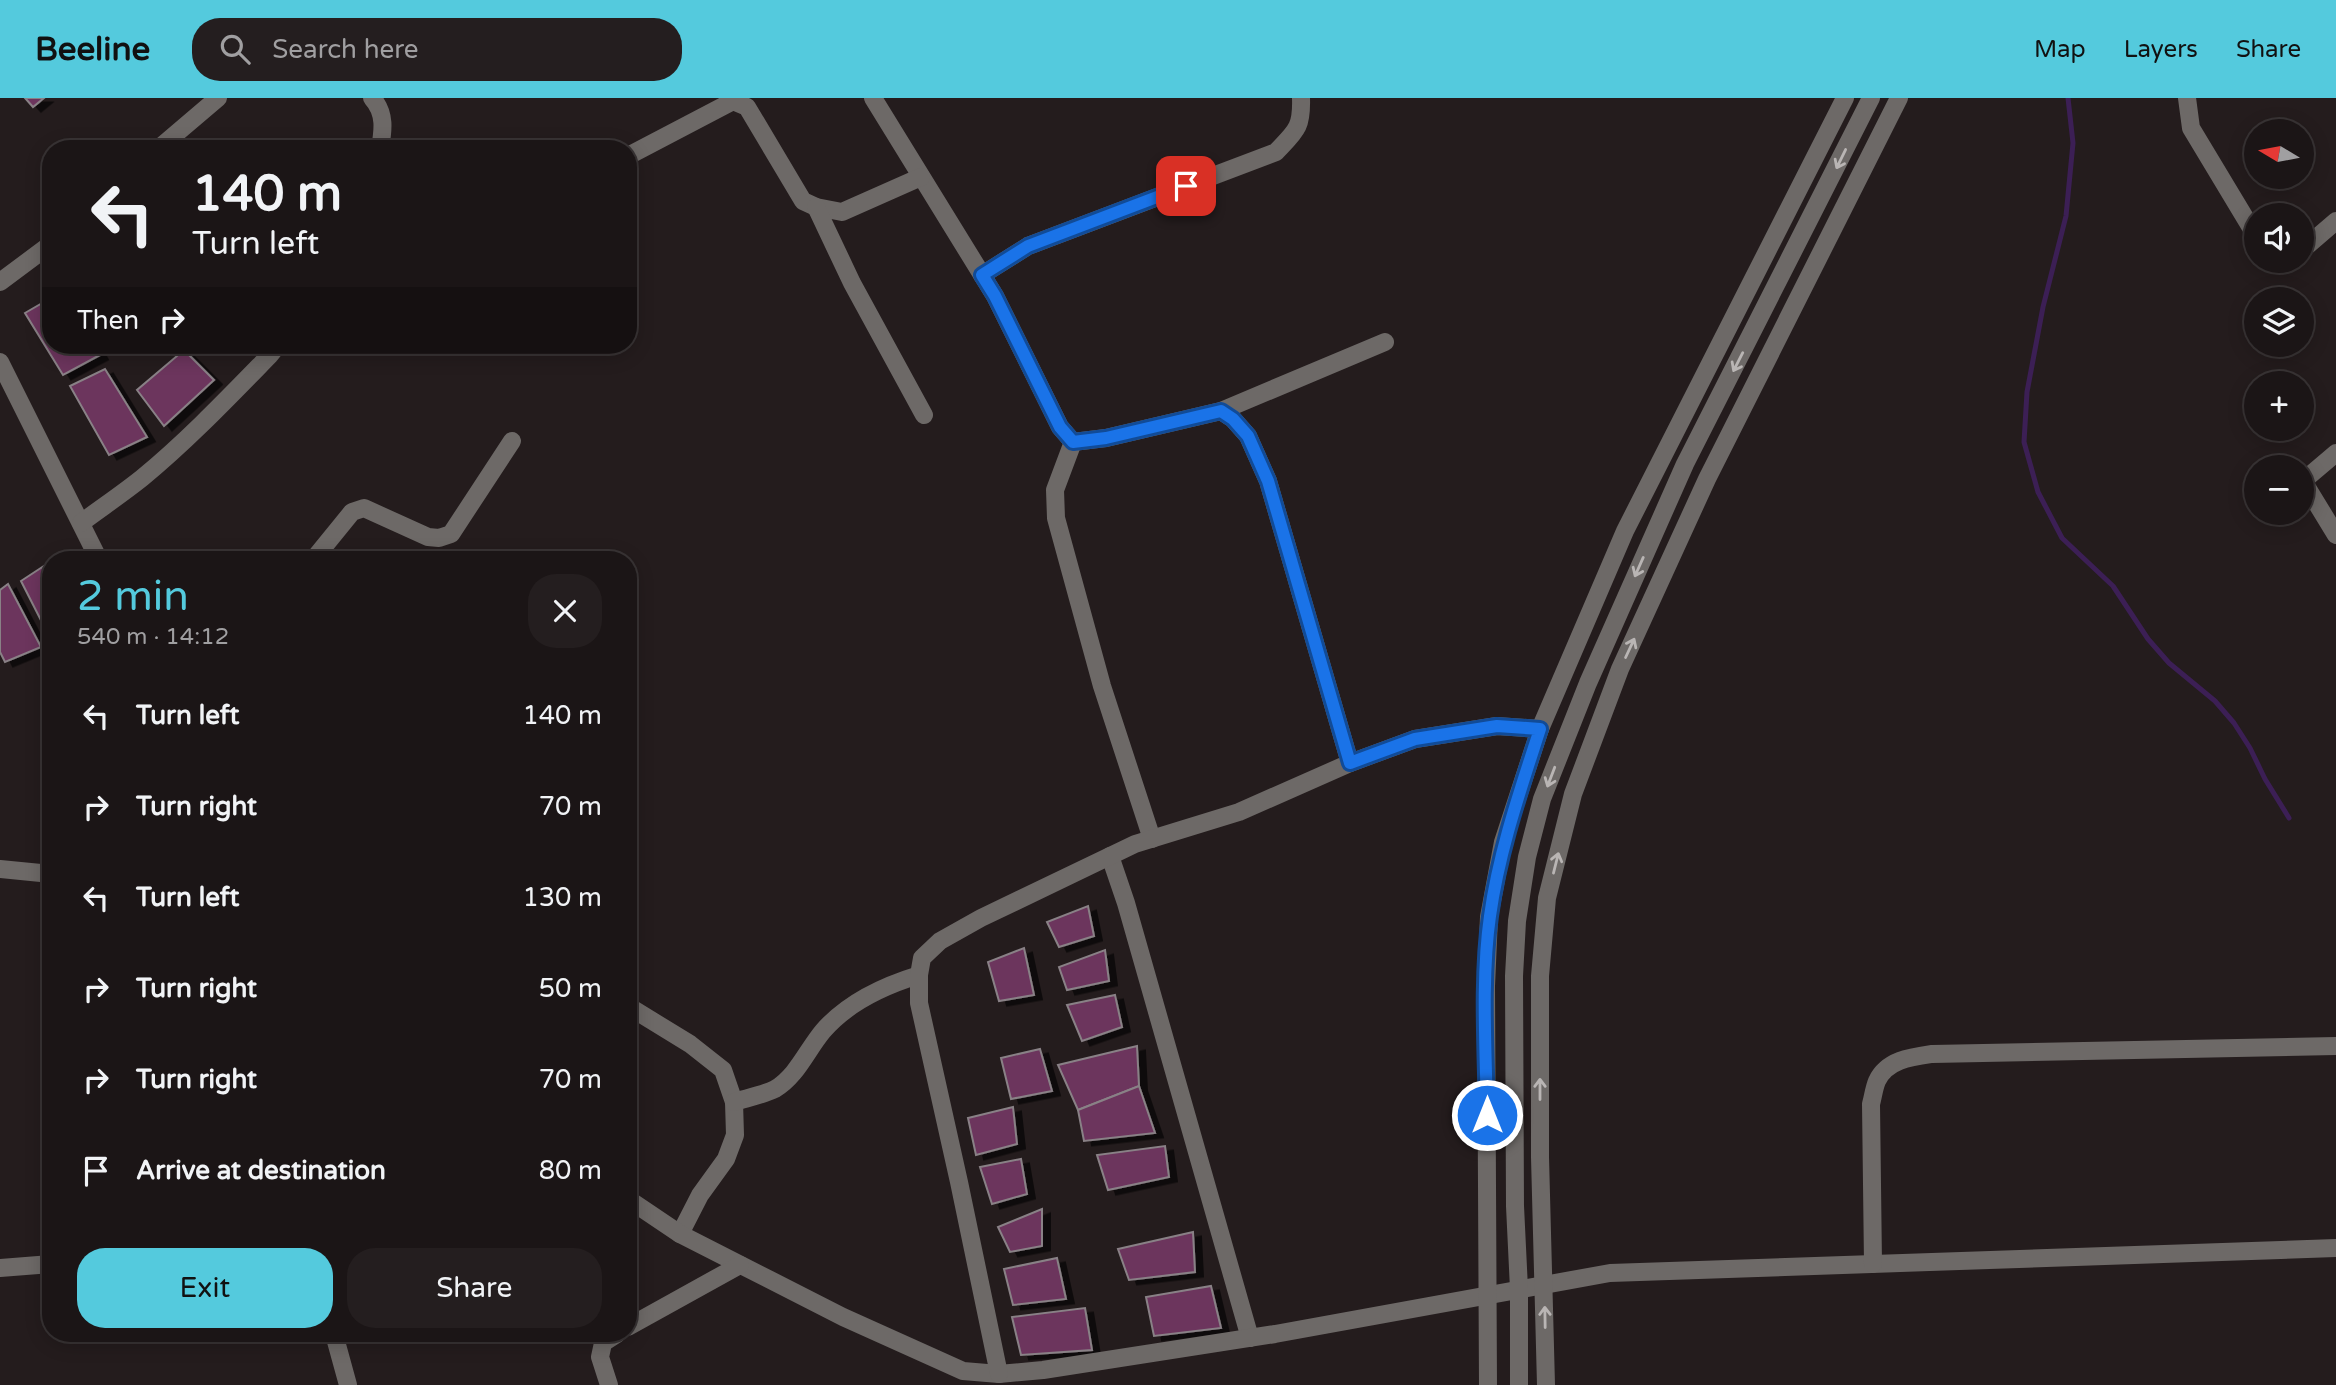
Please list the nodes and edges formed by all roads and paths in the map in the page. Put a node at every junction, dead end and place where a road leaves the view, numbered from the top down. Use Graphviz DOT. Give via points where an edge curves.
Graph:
graph roads {
  1 [pos="218,98"];
  2 [pos="372,98"];
  3 [pos="873,98"];
  4 [pos="1301,98"];
  5 [pos="1845,98"];
  6 [pos="1871,98"];
  7 [pos="1899,98"];
  8 [pos="2188,98"];
  9 [pos="169,140"];
  10 [pos="382,140"];
  11 [pos="637,151"];
  12 [pos="921,177"];
  13 [pos="816,207"];
  14 [pos="2244,216"];
  15 [pos="2336,221"];
  16 [pos="2314,240"];
  17 [pos="42,251"];
  18 [pos="982,275"];
  19 [pos="0,282"];
  20 [pos="1385,341"];
  21 [pos="271,354"];
  22 [pos="0,362"];
  23 [pos="1221,411"];
  24 [pos="924,415"];
  25 [pos="512,441"];
  26 [pos="1073,442"];
  27 [pos="2336,453"];
  28 [pos="81,523"];
  29 [pos="2336,535"];
  30 [pos="95,551"];
  31 [pos="320,551"];
  32 [pos="1540,729"];
  33 [pos="1350,763"];
  34 [pos="1152,839"];
  35 [pos="1110,856"];
  36 [pos="0,869"];
  37 [pos="42,873"];
  38 [pos="919,975"];
  39 [pos="637,1012"];
  40 [pos="2336,1045"];
  41 [pos="734,1102"];
  42 [pos="637,1205"];
  43 [pos="680,1234"];
  44 [pos="2336,1248"];
  45 [pos="1873,1264"];
  46 [pos="42,1265"];
  47 [pos="740,1265"];
  48 [pos="0,1268"];
  49 [pos="1544,1285"];
  50 [pos="1519,1289"];
  51 [pos="1488,1296"];
  52 [pos="637,1322"];
  53 [pos="1250,1338"];
  54 [pos="336,1342"];
  55 [pos="605,1342"];
  56 [pos="999,1374"];
  57 [pos="964,1378"];
  58 [pos="348,1385"];
  59 [pos="609,1385"];
  60 [pos="1488,1385"];
  61 [pos="1520,1385"];
  62 [pos="1546,1385"];
  1 -- 9 [label="street"];
  2 -- 10 [label="street" via="384,126"];
  3 -- 12 [label="street"];
  4 -- 18 [label="street" via="1301,122 1276,152 1028,246"];
  5 -- 32 [label="street" via="1625,531"];
  6 -- 50 [label="street, one-way" via="1685,464 1542,799 1527,858 1516,934"];
  49 -- 7 [label="street, one-way" via="1540,976 1547,898 1573,794 1620,668 1707,478"];
  8 -- 14 [label="street" via="2191,128"];
  11 -- 13 [label="street" via="733,101 741,103 803,201"];
  12 -- 13 [label="street" via="842,212"];
  12 -- 18 [label="street"];
  13 -- 24 [label="street"];
  15 -- 16 [label="street"];
  17 -- 19 [label="street"];
  18 -- 26 [label="street" via="1060,427"];
  20 -- 23 [label="street"];
  21 -- 28 [label="street" via="172,452"];
  22 -- 28 [label="street"];
  23 -- 26 [label="street"];
  23 -- 33 [label="street" via="1248,436 1268,481"];
  25 -- 31 [label="street" via="452,534 428,537 363,508 352,512"];
  26 -- 34 [label="street" via="1055,490 1056,517 1102,686"];
  27 -- 29 [label="street" via="2302,481"];
  28 -- 30 [label="street"];
  32 -- 33 [label="street" via="1497,726 1415,739"];
  32 -- 51 [label="street" via="1503,842 1489,917"];
  33 -- 34 [label="street" via="1239,812"];
  34 -- 35 [label="street"];
  35 -- 38 [label="street" via="940,941 922,958"];
  35 -- 53 [label="street"];
  36 -- 37 [label="street"];
  38 -- 41 [label="street" via="850,1005 823,1031 791,1076 774,1089"];
  38 -- 56 [label="street" via="919,1003"];
  39 -- 41 [label="street" via="723,1070"];
  40 -- 45 [label="street" via="1903,1058 1877,1080 1871,1104"];
  41 -- 43 [label="street" via="735,1135 726,1159"];
  42 -- 43 [label="street"];
  43 -- 47 [label="street"];
  44 -- 45 [label="street"];
  45 -- 49 [label="street" via="1610,1273"];
  46 -- 48 [label="street"];
  47 -- 52 [label="street"];
  47 -- 57 [label="street"];
  49 -- 50 [label="street"];
  62 -- 49 [label="street, one-way"];
  50 -- 51 [label="street"];
  50 -- 61 [label="street"];
  51 -- 53 [label="street"];
  51 -- 60 [label="street"];
  53 -- 56 [label="street"];
  54 -- 58 [label="street"];
  55 -- 59 [label="street" via="600,1357"];
  56 -- 57 [label="street"];
}
